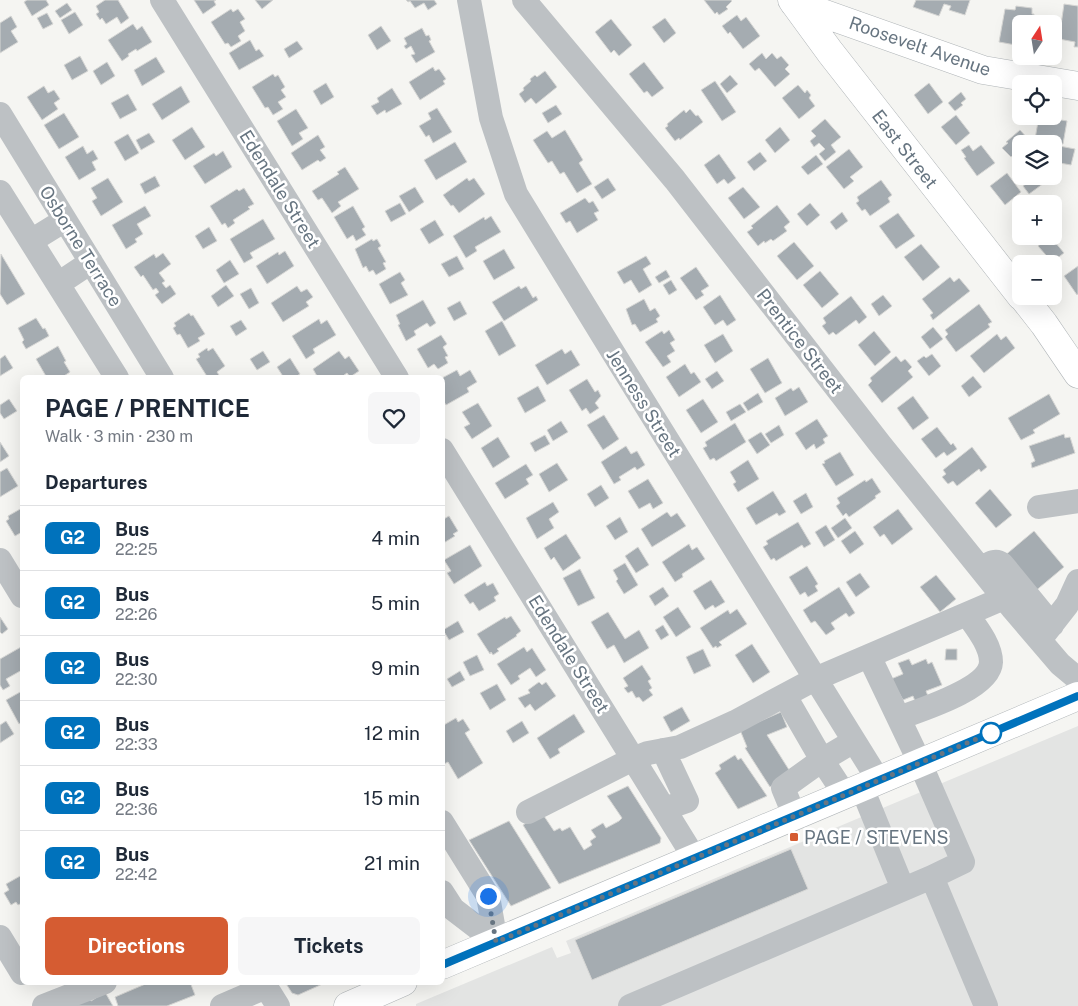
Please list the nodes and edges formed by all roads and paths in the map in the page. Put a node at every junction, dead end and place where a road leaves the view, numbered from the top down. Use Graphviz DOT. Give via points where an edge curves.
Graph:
graph roads {
  1 [pos="162,0"];
  2 [pos="468,0"];
  3 [pos="524,0"];
  4 [pos="794,1"];
  5 [pos="1078,86"];
  6 [pos="1,118"];
  7 [pos="0,192"];
  8 [pos="66,220"];
  9 [pos="31,241"];
  10 [pos="91,262"];
  11 [pos="1012,283"];
  12 [pos="58,284"];
  13 [pos="1029,305"];
  14 [pos="1078,374"];
  15 [pos="115,375"];
  16 [pos="160,375"];
  17 [pos="395,375"];
  18 [pos="445,455"];
  19 [pos="1078,501"];
  20 [pos="1039,506"];
  21 [pos="0,560"];
  22 [pos="981,570"];
  23 [pos="1078,580"];
  24 [pos="20,593"];
  25 [pos="1004,598"];
  26 [pos="968,614"];
  27 [pos="1046,632"];
  28 [pos="869,656"];
  29 [pos="816,679"];
  30 [pos="1078,679"];
  31 [pos="785,696"];
  32 [pos="1078,696"];
  33 [pos="899,718"];
  34 [pos="854,741"];
  35 [pos="663,750"];
  36 [pos="633,759"];
  37 [pos="822,760"];
  38 [pos="920,763"];
  39 [pos="862,788"];
  40 [pos="664,809"];
  41 [pos="528,812"];
  42 [pos="795,817"];
  43 [pos="445,827"];
  44 [pos="695,859"];
  45 [pos="932,877"];
  46 [pos="903,889"];
  47 [pos="445,897"];
  48 [pos="0,937"];
  49 [pos="496,942"];
  50 [pos="445,964"];
  51 [pos="20,970"];
  52 [pos="30,985"];
  53 [pos="97,985"];
  54 [pos="269,992"];
  55 [pos="396,992"];
  56 [pos="43,1006"];
  57 [pos="222,1006"];
  58 [pos="348,1006"];
  59 [pos="630,1006"];
  60 [pos="986,1006"];
  1 -- 17 [label="street, Edendale Street"];
  2 -- 29 [label="street, Jenness Street" via="491,118 516,194"];
  3 -- 22 [label="street, Prentice Street" via="675,180"];
  4 -- 5 [label="main road, Roosevelt Avenue" via="983,70"];
  4 -- 11 [label="main road, East Street" via="878,114"];
  6 -- 8 [label="street, Osborne Terrace"];
  7 -- 9 [label="street"];
  8 -- 9 [label="street"];
  8 -- 10 [label="street, Osborne Terrace"];
  9 -- 12 [label="street"];
  10 -- 12 [label="street"];
  10 -- 16 [label="street, Osborne Terrace"];
  12 -- 15 [label="street"];
  13 -- 14 [label="main road, East Street"];
  18 -- 36 [label="street, Edendale Street"];
  19 -- 20 [label="street"];
  21 -- 24 [label="street"];
  22 -- 25 [label="street, Prentice Street"];
  22 -- 27 [label="street" via="994,561 1002,564"];
  23 -- 27 [label="street" via="1067,606"];
  25 -- 26 [label="street"];
  25 -- 27 [label="street, Prentice Street"];
  26 -- 28 [label="street"];
  26 -- 33 [label="street" via="989,650 991,664 984,677 961,694"];
  27 -- 30 [label="street, Prentice Street" via="1060,664"];
  28 -- 29 [label="street"];
  28 -- 33 [label="street"];
  29 -- 31 [label="street"];
  29 -- 34 [label="street, Jenness Street"];
  31 -- 35 [label="street" via="720,730 680,747"];
  31 -- 37 [label="street"];
  32 -- 38 [label="main road"];
  33 -- 38 [label="street"];
  34 -- 37 [label="street"];
  34 -- 39 [label="street, Jenness Street"];
  35 -- 36 [label="street"];
  35 -- 40 [label="street" via="688,801"];
  36 -- 40 [label="street, Edendale Street"];
  36 -- 41 [label="street"];
  37 -- 39 [label="street"];
  37 -- 42 [label="street" via="783,788"];
  38 -- 39 [label="main road"];
  38 -- 45 [label="street" via="962,862"];
  39 -- 42 [label="main road"];
  39 -- 46 [label="street"];
  40 -- 44 [label="street, Edendale Street"];
  42 -- 44 [label="main road"];
  43 -- 49 [label="street" via="488,896"];
  44 -- 49 [label="main road"];
  45 -- 46 [label="street"];
  45 -- 60 [label="street"];
  46 -- 59 [label="street"];
  47 -- 49 [label="street" via="453,909"];
  48 -- 51 [label="street"];
  49 -- 50 [label="main road"];
  52 -- 56 [label="street"];
  53 -- 56 [label="street"];
  54 -- 57 [label="street"];
  55 -- 58 [label="main road"];
}
